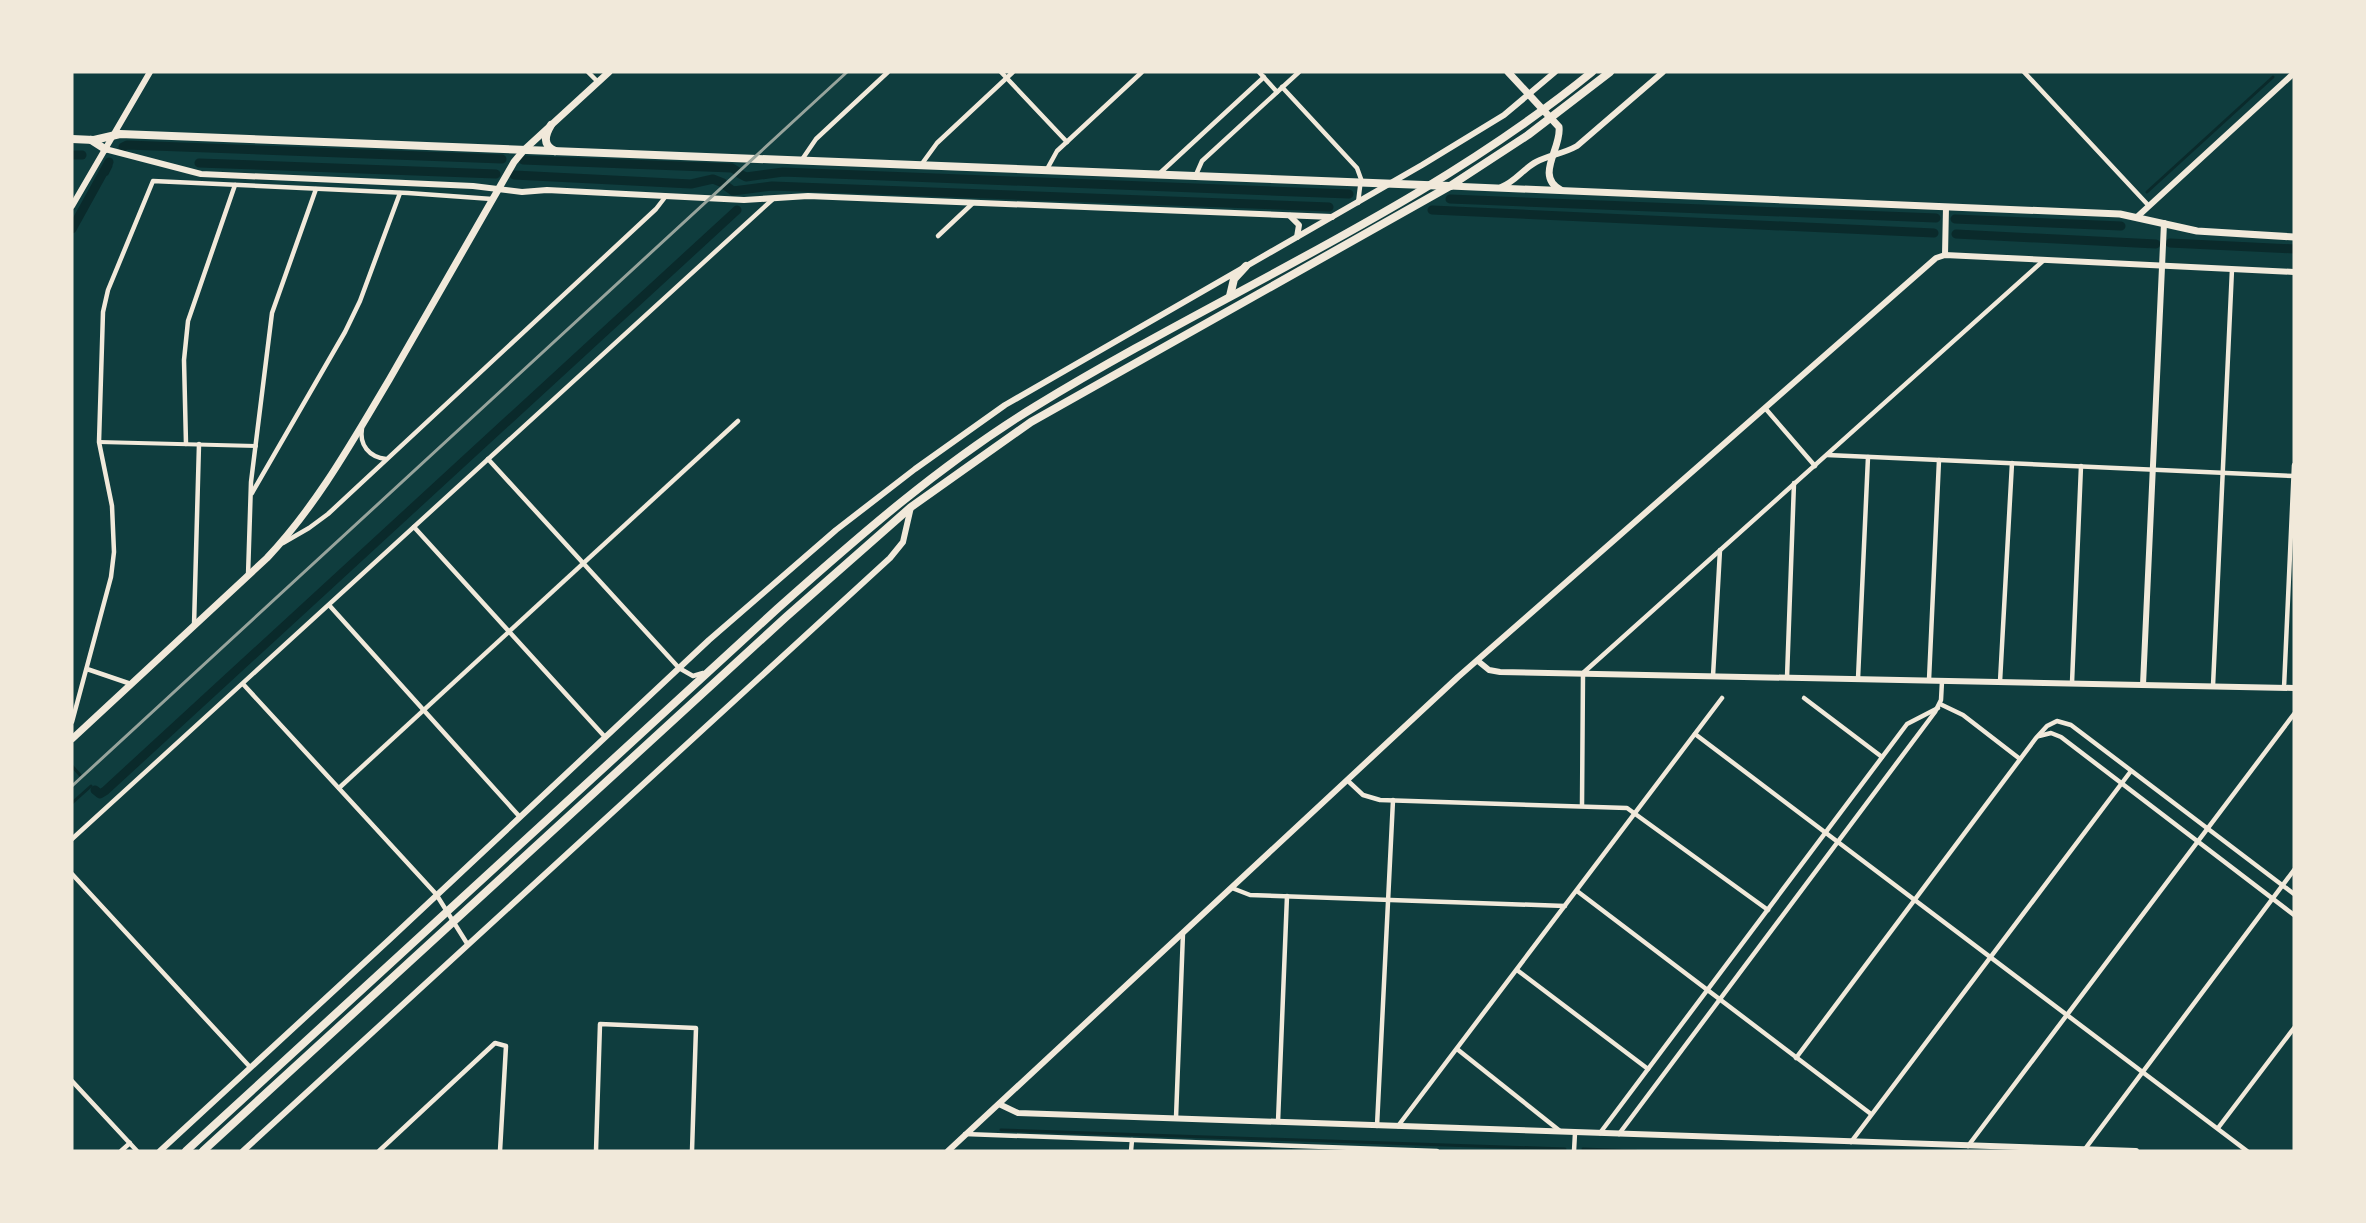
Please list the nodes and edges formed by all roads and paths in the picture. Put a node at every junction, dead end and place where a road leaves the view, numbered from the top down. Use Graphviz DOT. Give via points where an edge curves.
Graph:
graph roads {
  1 [pos="150,72"];
  2 [pos="588,72"];
  3 [pos="609,72"];
  4 [pos="888,72"];
  5 [pos="1001,72"];
  6 [pos="1013,72"];
  7 [pos="1142,72"];
  8 [pos="1259,72"];
  9 [pos="1299,72"];
  10 [pos="1509,72"];
  11 [pos="1555,72"];
  12 [pos="1592,72"];
  13 [pos="1610,72"];
  14 [pos="1663,72"];
  15 [pos="2024,72"];
  16 [pos="2294,73"];
  17 [pos="1264,77"];
  18 [pos="1007,78"];
  19 [pos="598,82"];
  20 [pos="1282,87"];
  21 [pos="1277,92"];
  22 [pos="1530,95"];
  23 [pos="1544,109"];
  24 [pos="1551,117"];
  25 [pos="551,125"];
  26 [pos="114,135"];
  27 [pos="72,139"];
  28 [pos="91,140"];
  29 [pos="1066,142"];
  30 [pos="105,149"];
  31 [pos="524,150"];
  32 [pos="557,151"];
  33 [pos="1552,158"];
  34 [pos="801,160"];
  35 [pos="921,165"];
  36 [pos="1422,165"];
  37 [pos="1046,171"];
  38 [pos="1158,175"];
  39 [pos="1195,177"];
  40 [pos="1361,184"];
  41 [pos="235,185"];
  42 [pos="1388,185"];
  43 [pos="1429,186"];
  44 [pos="1450,186"];
  45 [pos="1500,187"];
  46 [pos="316,189"];
  47 [pos="500,189"];
  48 [pos="1563,191"];
  49 [pos="400,193"];
  50 [pos="666,196"];
  51 [pos="494,199"];
  52 [pos="773,199"];
  53 [pos="1358,202"];
  54 [pos="973,203"];
  55 [pos="72,206"];
  56 [pos="2149,206"];
  57 [pos="1946,207"];
  58 [pos="1290,216"];
  59 [pos="1333,217"];
  60 [pos="2137,217"];
  61 [pos="2164,223"];
  62 [pos="938,236"];
  63 [pos="2294,237"];
  64 [pos="1296,238"];
  65 [pos="1945,255"];
  66 [pos="2045,260"];
  67 [pos="1246,266"];
  68 [pos="2160,266"];
  69 [pos="2232,269"];
  70 [pos="2294,272"];
  71 [pos="1230,296"];
  72 [pos="1765,408"];
  73 [pos="738,421"];
  74 [pos="362,425"];
  75 [pos="99,442"];
  76 [pos="186,444"];
  77 [pos="200,444"];
  78 [pos="256,446"];
  79 [pos="1827,455"];
  80 [pos="1868,457"];
  81 [pos="386,459"];
  82 [pos="488,459"];
  83 [pos="1939,460"];
  84 [pos="2012,463"];
  85 [pos="1815,465"];
  86 [pos="2294,465"];
  87 [pos="2081,466"];
  88 [pos="2152,469"];
  89 [pos="2223,472"];
  90 [pos="2294,476"];
  91 [pos="1794,483"];
  92 [pos="250,496"];
  93 [pos="911,507"];
  94 [pos="414,527"];
  95 [pos="280,544"];
  96 [pos="1720,550"];
  97 [pos="583,563"];
  98 [pos="248,576"];
  99 [pos="329,605"];
  100 [pos="194,626"];
  101 [pos="509,631"];
  102 [pos="1478,661"];
  103 [pos="679,668"];
  104 [pos="714,668"];
  105 [pos="87,669"];
  106 [pos="1583,673"];
  107 [pos="1713,676"];
  108 [pos="1786,678"];
  109 [pos="1858,679"];
  110 [pos="1929,680"];
  111 [pos="1942,681"];
  112 [pos="2000,682"];
  113 [pos="2072,683"];
  114 [pos="131,684"];
  115 [pos="243,684"];
  116 [pos="2143,685"];
  117 [pos="2213,686"];
  118 [pos="2284,688"];
  119 [pos="2294,688"];
  120 [pos="1722,698"];
  121 [pos="1804,698"];
  122 [pos="1939,706"];
  123 [pos="423,710"];
  124 [pos="2293,714"];
  125 [pos="72,722"];
  126 [pos="1695,734"];
  127 [pos="605,737"];
  128 [pos="2036,738"];
  129 [pos="72,739"];
  130 [pos="1882,758"];
  131 [pos="2020,759"];
  132 [pos="2132,771"];
  133 [pos="1347,780"];
  134 [pos="2122,784"];
  135 [pos="339,788"];
  136 [pos="1393,800"];
  137 [pos="1582,805"];
  138 [pos="1636,812"];
  139 [pos="519,816"];
  140 [pos="2207,828"];
  141 [pos="1826,832"];
  142 [pos="72,840"];
  143 [pos="1838,841"];
  144 [pos="2197,841"];
  145 [pos="2294,870"];
  146 [pos="72,874"];
  147 [pos="2283,885"];
  148 [pos="1232,888"];
  149 [pos="1576,891"];
  150 [pos="436,894"];
  151 [pos="2294,894"];
  152 [pos="1287,896"];
  153 [pos="2273,898"];
  154 [pos="1915,899"];
  155 [pos="1388,900"];
  156 [pos="1565,906"];
  157 [pos="1768,910"];
  158 [pos="447,912"];
  159 [pos="2294,915"];
  160 [pos="453,921"];
  161 [pos="1183,933"];
  162 [pos="468,945"];
  163 [pos="1990,956"];
  164 [pos="1517,970"];
  165 [pos="1707,990"];
  166 [pos="1719,999"];
  167 [pos="2066,1014"];
  168 [pos="2294,1028"];
  169 [pos="1457,1049"];
  170 [pos="1796,1058"];
  171 [pos="250,1067"];
  172 [pos="1648,1069"];
  173 [pos="2143,1071"];
  174 [pos="72,1081"];
  175 [pos="999,1104"];
  176 [pos="1870,1114"];
  177 [pos="1176,1118"];
  178 [pos="1278,1122"];
  179 [pos="1377,1126"];
  180 [pos="1398,1126"];
  181 [pos="2218,1128"];
  182 [pos="1562,1132"];
  183 [pos="1575,1133"];
  184 [pos="965,1134"];
  185 [pos="1599,1134"];
  186 [pos="1619,1134"];
  187 [pos="1132,1140"];
  188 [pos="1851,1142"];
  189 [pos="130,1143"];
  190 [pos="1968,1146"];
  191 [pos="1336,1149"];
  192 [pos="2085,1149"];
  193 [pos="121,1151"];
  194 [pos="137,1151"];
  195 [pos="160,1151"];
  196 [pos="186,1151"];
  197 [pos="203,1151"];
  198 [pos="243,1151"];
  199 [pos="379,1151"];
  200 [pos="500,1151"];
  201 [pos="596,1151"];
  202 [pos="692,1151"];
  203 [pos="948,1151"];
  204 [pos="1131,1151"];
  205 [pos="1437,1151"];
  206 [pos="1574,1151"];
  207 [pos="2136,1151"];
  208 [pos="2247,1151"];
  1 -- 26 [label="street"];
  2 -- 19 [label="street"];
  3 -- 19 [label="main road"];
  4 -- 34 [label="street" via="816,139"];
  5 -- 18 [label="street"];
  6 -- 18 [label="street"];
  7 -- 29 [label="street"];
  8 -- 17 [label="street"];
  9 -- 20 [label="street"];
  10 -- 22 [label="main road"];
  11 -- 22 [label="street"];
  12 -- 23 [label="main road"];
  13 -- 24 [label="main road"];
  14 -- 33 [label="street" via="1587,138"];
  15 -- 56 [label="street"];
  16 -- 56 [label="street"];
  17 -- 21 [label="street"];
  17 -- 38 [label="street"];
  18 -- 29 [label="street"];
  18 -- 35 [label="street" via="937,143"];
  19 -- 25 [label="main road"];
  20 -- 21 [label="street"];
  20 -- 40 [label="street" via="1355,165"];
  21 -- 39 [label="street" via="1202,161"];
  22 -- 23 [label="main road"];
  22 -- 36 [label="street" via="1496,121"];
  23 -- 24 [label="main road"];
  23 -- 43 [label="main road"];
  24 -- 33 [label="main road" via="1560,130"];
  24 -- 44 [label="main road"];
  25 -- 31 [label="main road"];
  25 -- 32 [label="main road" via="546,142"];
  26 -- 28 [label="main road"];
  26 -- 30 [label="street"];
  26 -- 31 [label="main road"];
  27 -- 28 [label="main road"];
  28 -- 30 [label="main road"];
  29 -- 37 [label="street" via="1053,155"];
  30 -- 47 [label="street" via="201,174"];
  30 -- 55 [label="street"];
  31 -- 32 [label="main road"];
  31 -- 47 [label="main road"];
  32 -- 34 [label="main road"];
  33 -- 45 [label="street" via="1534,163"];
  33 -- 48 [label="main road" via="1550,179"];
  34 -- 35 [label="main road"];
  35 -- 37 [label="main road"];
  36 -- 42 [label="street"];
  36 -- 43 [label="street" via="1415,178"];
  37 -- 38 [label="main road"];
  38 -- 39 [label="main road"];
  39 -- 40 [label="main road"];
  40 -- 42 [label="main road"];
  40 -- 53 [label="street"];
  41 -- 46 [label="street"];
  41 -- 75 [label="street" via="153,181 105,301"];
  41 -- 76 [label="street" via="188,321 184,360"];
  42 -- 43 [label="main road"];
  42 -- 53 [label="street"];
  43 -- 44 [label="main road"];
  43 -- 71 [label="main road"];
  44 -- 45 [label="main road"];
  44 -- 93 [label="main road" via="1055,407"];
  45 -- 48 [label="main road"];
  46 -- 49 [label="street"];
  46 -- 78 [label="street" via="272,313"];
  47 -- 50 [label="street"];
  47 -- 51 [label="main road"];
  48 -- 57 [label="main road"];
  49 -- 51 [label="street"];
  49 -- 92 [label="street" via="345,332"];
  50 -- 52 [label="street"];
  50 -- 81 [label="street"];
  51 -- 74 [label="main road"];
  52 -- 54 [label="street" via="808,196"];
  52 -- 82 [label="street"];
  53 -- 59 [label="street"];
  54 -- 58 [label="street"];
  54 -- 62 [label="street"];
  56 -- 60 [label="street"];
  57 -- 60 [label="main road"];
  57 -- 65 [label="street"];
  58 -- 59 [label="street"];
  58 -- 64 [label="street" via="1299,225"];
  59 -- 64 [label="street"];
  60 -- 61 [label="main road"];
  61 -- 63 [label="main road" via="2197,231"];
  61 -- 68 [label="street"];
  64 -- 67 [label="street"];
  65 -- 66 [label="street"];
  65 -- 72 [label="street" via="1933,260"];
  66 -- 68 [label="street"];
  66 -- 79 [label="street"];
  67 -- 71 [label="main road" via="1234,279"];
  67 -- 103 [label="street" via="984,419 816,546"];
  68 -- 69 [label="street"];
  68 -- 88 [label="street"];
  69 -- 70 [label="street"];
  69 -- 89 [label="street"];
  71 -- 104 [label="main road" via="1066,387 976,445 880,518"];
  72 -- 85 [label="street"];
  72 -- 102 [label="street"];
  73 -- 97 [label="street"];
  74 -- 81 [label="street" via="361,439 366,449"];
  74 -- 95 [label="main road" via="317,498"];
  75 -- 76 [label="street"];
  75 -- 105 [label="street" via="112,506 114,552"];
  76 -- 77 [label="street"];
  77 -- 78 [label="street"];
  77 -- 100 [label="street"];
  78 -- 92 [label="street"];
  79 -- 80 [label="street"];
  79 -- 85 [label="street"];
  80 -- 83 [label="street"];
  80 -- 109 [label="street"];
  81 -- 95 [label="street" via="320,521"];
  82 -- 94 [label="street"];
  82 -- 97 [label="street"];
  83 -- 84 [label="street"];
  83 -- 110 [label="street"];
  84 -- 87 [label="street"];
  84 -- 112 [label="street"];
  85 -- 91 [label="street"];
  86 -- 90 [label="street"];
  87 -- 88 [label="street"];
  87 -- 113 [label="street"];
  88 -- 89 [label="street"];
  88 -- 116 [label="street"];
  89 -- 90 [label="street"];
  89 -- 117 [label="street"];
  90 -- 118 [label="street"];
  91 -- 96 [label="street"];
  91 -- 108 [label="street"];
  92 -- 98 [label="street"];
  93 -- 160 [label="main road"];
  93 -- 162 [label="street" via="903,542 890,558"];
  94 -- 99 [label="street"];
  94 -- 101 [label="street"];
  95 -- 98 [label="main road"];
  96 -- 106 [label="street"];
  96 -- 107 [label="street"];
  97 -- 101 [label="street"];
  97 -- 103 [label="street"];
  98 -- 100 [label="main road"];
  99 -- 115 [label="street"];
  99 -- 123 [label="street"];
  100 -- 114 [label="main road"];
  101 -- 123 [label="street"];
  101 -- 127 [label="street"];
  102 -- 106 [label="street" via="1494,671"];
  102 -- 133 [label="street"];
  103 -- 104 [label="street" via="693,676"];
  103 -- 127 [label="street"];
  104 -- 158 [label="main road"];
  105 -- 114 [label="street"];
  105 -- 125 [label="street"];
  106 -- 107 [label="street"];
  106 -- 137 [label="street"];
  107 -- 108 [label="street"];
  108 -- 109 [label="street"];
  109 -- 110 [label="street"];
  110 -- 111 [label="street"];
  111 -- 112 [label="street"];
  111 -- 122 [label="street"];
  112 -- 113 [label="street"];
  113 -- 116 [label="street"];
  114 -- 129 [label="main road"];
  115 -- 135 [label="street"];
  115 -- 142 [label="street"];
  116 -- 117 [label="street"];
  117 -- 118 [label="street"];
  118 -- 119 [label="street"];
  120 -- 126 [label="street"];
  121 -- 130 [label="street"];
  122 -- 130 [label="street" via="1911,721"];
  122 -- 131 [label="street" via="1963,715"];
  122 -- 143 [label="street"];
  123 -- 135 [label="street"];
  123 -- 139 [label="street"];
  124 -- 140 [label="street"];
  126 -- 138 [label="street"];
  126 -- 141 [label="street"];
  127 -- 139 [label="street"];
  128 -- 131 [label="street"];
  128 -- 132 [label="street" via="2052,723 2061,721"];
  128 -- 134 [label="street" via="2056,734"];
  130 -- 141 [label="street"];
  131 -- 154 [label="street"];
  132 -- 134 [label="street"];
  132 -- 140 [label="street"];
  133 -- 136 [label="street" via="1368,797"];
  133 -- 148 [label="street"];
  134 -- 144 [label="street"];
  134 -- 163 [label="street"];
  135 -- 150 [label="street"];
  136 -- 137 [label="street"];
  136 -- 155 [label="street"];
  137 -- 138 [label="street" via="1622,806"];
  138 -- 149 [label="street"];
  138 -- 157 [label="street"];
  139 -- 150 [label="street"];
  140 -- 144 [label="street"];
  140 -- 147 [label="street"];
  141 -- 143 [label="street"];
  141 -- 157 [label="street"];
  143 -- 154 [label="street"];
  143 -- 166 [label="street"];
  144 -- 153 [label="street"];
  144 -- 167 [label="street"];
  145 -- 147 [label="street"];
  146 -- 171 [label="street"];
  147 -- 151 [label="street"];
  147 -- 153 [label="street"];
  148 -- 152 [label="street" via="1248,895"];
  148 -- 161 [label="street"];
  149 -- 156 [label="street"];
  149 -- 165 [label="street"];
  150 -- 158 [label="street"];
  150 -- 171 [label="street"];
  152 -- 155 [label="street"];
  152 -- 178 [label="street"];
  153 -- 159 [label="street"];
  153 -- 173 [label="street"];
  154 -- 163 [label="street"];
  154 -- 170 [label="street"];
  155 -- 156 [label="street"];
  155 -- 179 [label="street"];
  156 -- 164 [label="street"];
  157 -- 165 [label="street"];
  158 -- 160 [label="street"];
  158 -- 196 [label="main road"];
  160 -- 162 [label="street"];
  160 -- 197 [label="main road"];
  161 -- 175 [label="street"];
  161 -- 177 [label="street"];
  162 -- 198 [label="street"];
  163 -- 167 [label="street"];
  163 -- 176 [label="street"];
  164 -- 169 [label="street"];
  164 -- 172 [label="street"];
  165 -- 166 [label="street"];
  165 -- 172 [label="street"];
  166 -- 170 [label="street"];
  166 -- 186 [label="street"];
  167 -- 173 [label="street"];
  167 -- 190 [label="street"];
  168 -- 181 [label="street"];
  169 -- 180 [label="street"];
  169 -- 182 [label="street"];
  170 -- 176 [label="street"];
  171 -- 195 [label="street"];
  172 -- 185 [label="street"];
  173 -- 181 [label="street"];
  173 -- 192 [label="street"];
  174 -- 189 [label="street"];
  175 -- 177 [label="street" via="1018,1113"];
  175 -- 184 [label="street"];
  176 -- 188 [label="street"];
  177 -- 178 [label="street"];
  178 -- 179 [label="street"];
  179 -- 180 [label="street"];
  180 -- 182 [label="street"];
  181 -- 208 [label="street"];
  182 -- 183 [label="street"];
  183 -- 185 [label="street"];
  183 -- 206 [label="street"];
  184 -- 187 [label="street"];
  184 -- 203 [label="street"];
  185 -- 186 [label="street"];
  186 -- 188 [label="street"];
  187 -- 191 [label="street"];
  187 -- 204 [label="street"];
  188 -- 190 [label="street"];
  189 -- 193 [label="street"];
  189 -- 194 [label="street"];
  190 -- 192 [label="street"];
  191 -- 205 [label="street"];
  192 -- 207 [label="street"];
  199 -- 200 [label="street" via="495,1042 506,1046"];
  201 -- 202 [label="street" via="600,1024 696,1028"];
}
